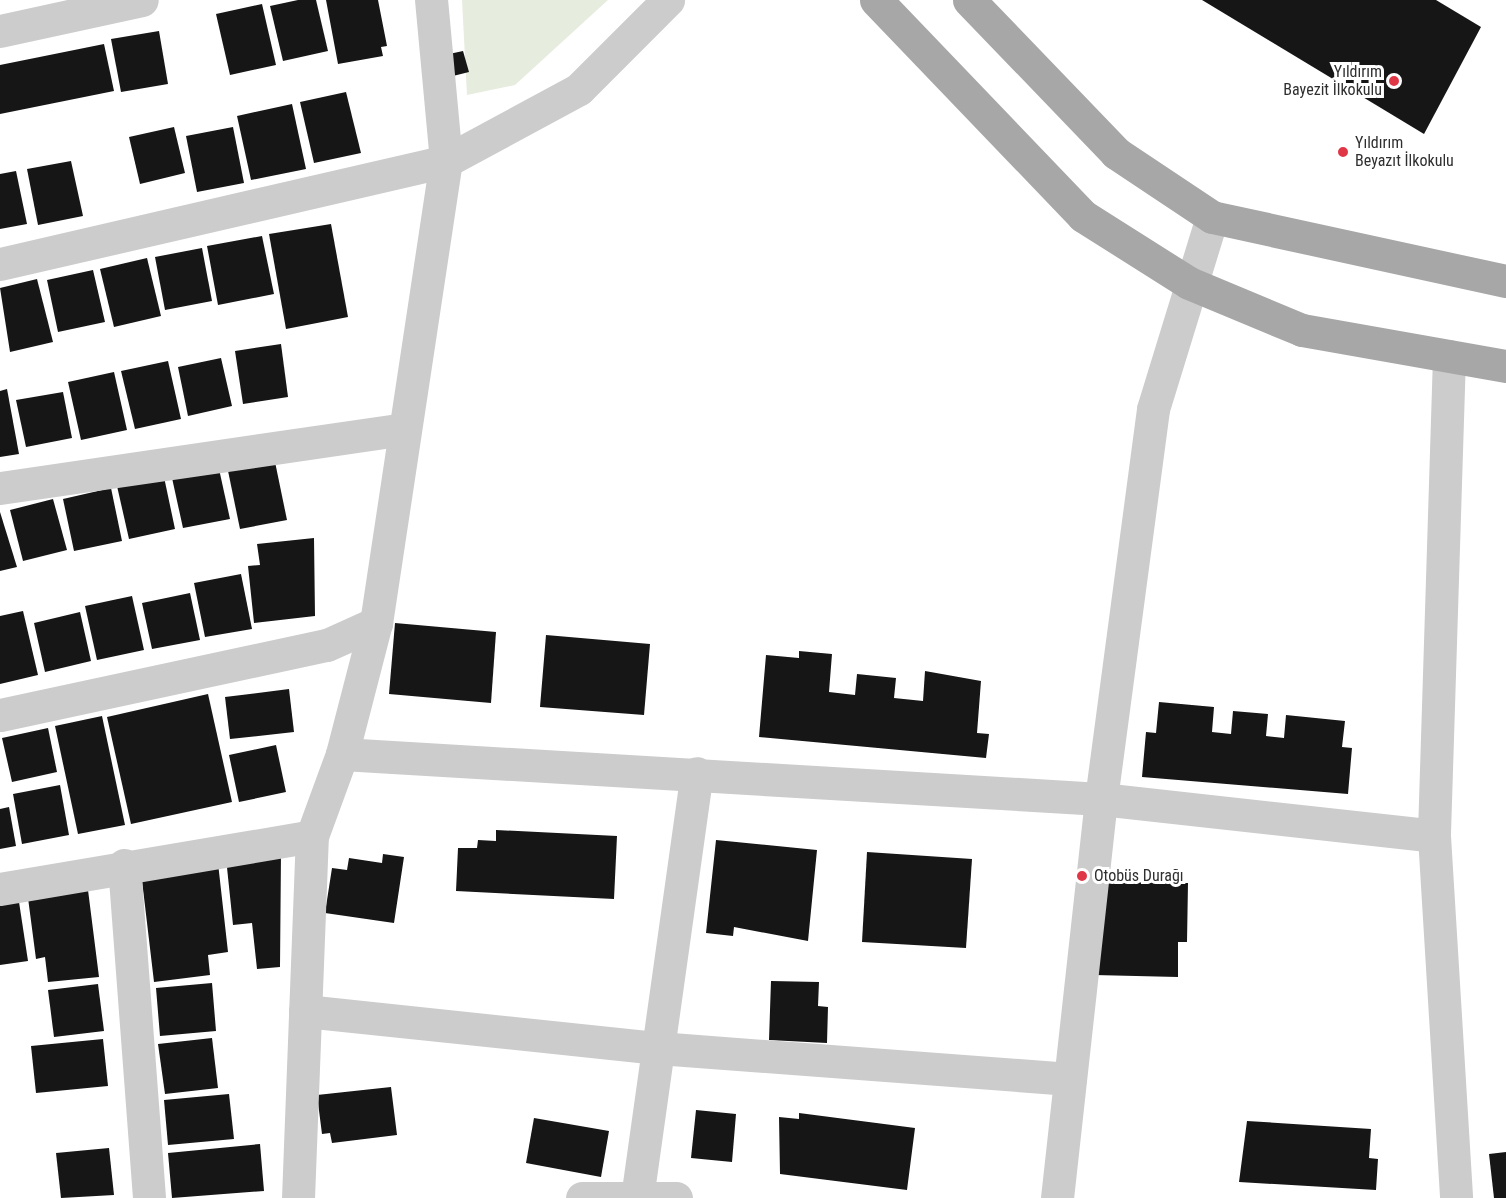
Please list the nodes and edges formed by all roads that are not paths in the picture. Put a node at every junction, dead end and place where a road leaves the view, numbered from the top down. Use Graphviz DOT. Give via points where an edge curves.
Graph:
graph roads {
  1 [pos="142,0"];
  2 [pos="431,0"];
  3 [pos="668,0"];
  4 [pos="876,0"];
  5 [pos="969,0"];
  6 [pos="0,31"];
  7 [pos="446,161"];
  8 [pos="1212,217"];
  9 [pos="0,264"];
  10 [pos="1506,281"];
  11 [pos="1189,283"];
  12 [pos="1449,356"];
  13 [pos="1506,366"];
  14 [pos="405,429"];
  15 [pos="0,488"];
  16 [pos="376,623"];
  17 [pos="0,715"];
  18 [pos="342,754"];
  19 [pos="697,773"];
  20 [pos="1101,799"];
  21 [pos="312,836"];
  22 [pos="1434,836"];
  23 [pos="124,865"];
  24 [pos="0,889"];
  25 [pos="305,1011"];
  26 [pos="658,1048"];
  27 [pos="1070,1079"];
  28 [pos="148,1198"];
  29 [pos="298,1198"];
  30 [pos="582,1198"];
  31 [pos="637,1198"];
  32 [pos="676,1198"];
  33 [pos="1057,1198"];
  34 [pos="1456,1198"];
  1 -- 6 [label="street"];
  2 -- 7 [label="street"];
  3 -- 7 [label="street" via="579,89"];
  4 -- 11 [label="main road" via="1083,216"];
  5 -- 8 [label="main road" via="1116,153"];
  7 -- 9 [label="street"];
  7 -- 14 [label="street"];
  8 -- 10 [label="main road"];
  8 -- 11 [label="street"];
  11 -- 12 [label="main road" via="1302,330"];
  11 -- 20 [label="street" via="1153,409"];
  12 -- 13 [label="main road"];
  12 -- 22 [label="street"];
  14 -- 15 [label="street"];
  14 -- 16 [label="street"];
  16 -- 17 [label="street" via="327,645"];
  16 -- 18 [label="street"];
  18 -- 19 [label="street"];
  18 -- 21 [label="street"];
  19 -- 20 [label="street"];
  19 -- 26 [label="street"];
  20 -- 22 [label="street"];
  20 -- 27 [label="street"];
  21 -- 23 [label="street"];
  21 -- 25 [label="street"];
  22 -- 34 [label="street"];
  23 -- 24 [label="street"];
  23 -- 28 [label="street"];
  25 -- 26 [label="street"];
  25 -- 29 [label="street"];
  26 -- 27 [label="street"];
  26 -- 31 [label="street"];
  27 -- 33 [label="street"];
  30 -- 31 [label="street"];
  31 -- 32 [label="street"];
}
